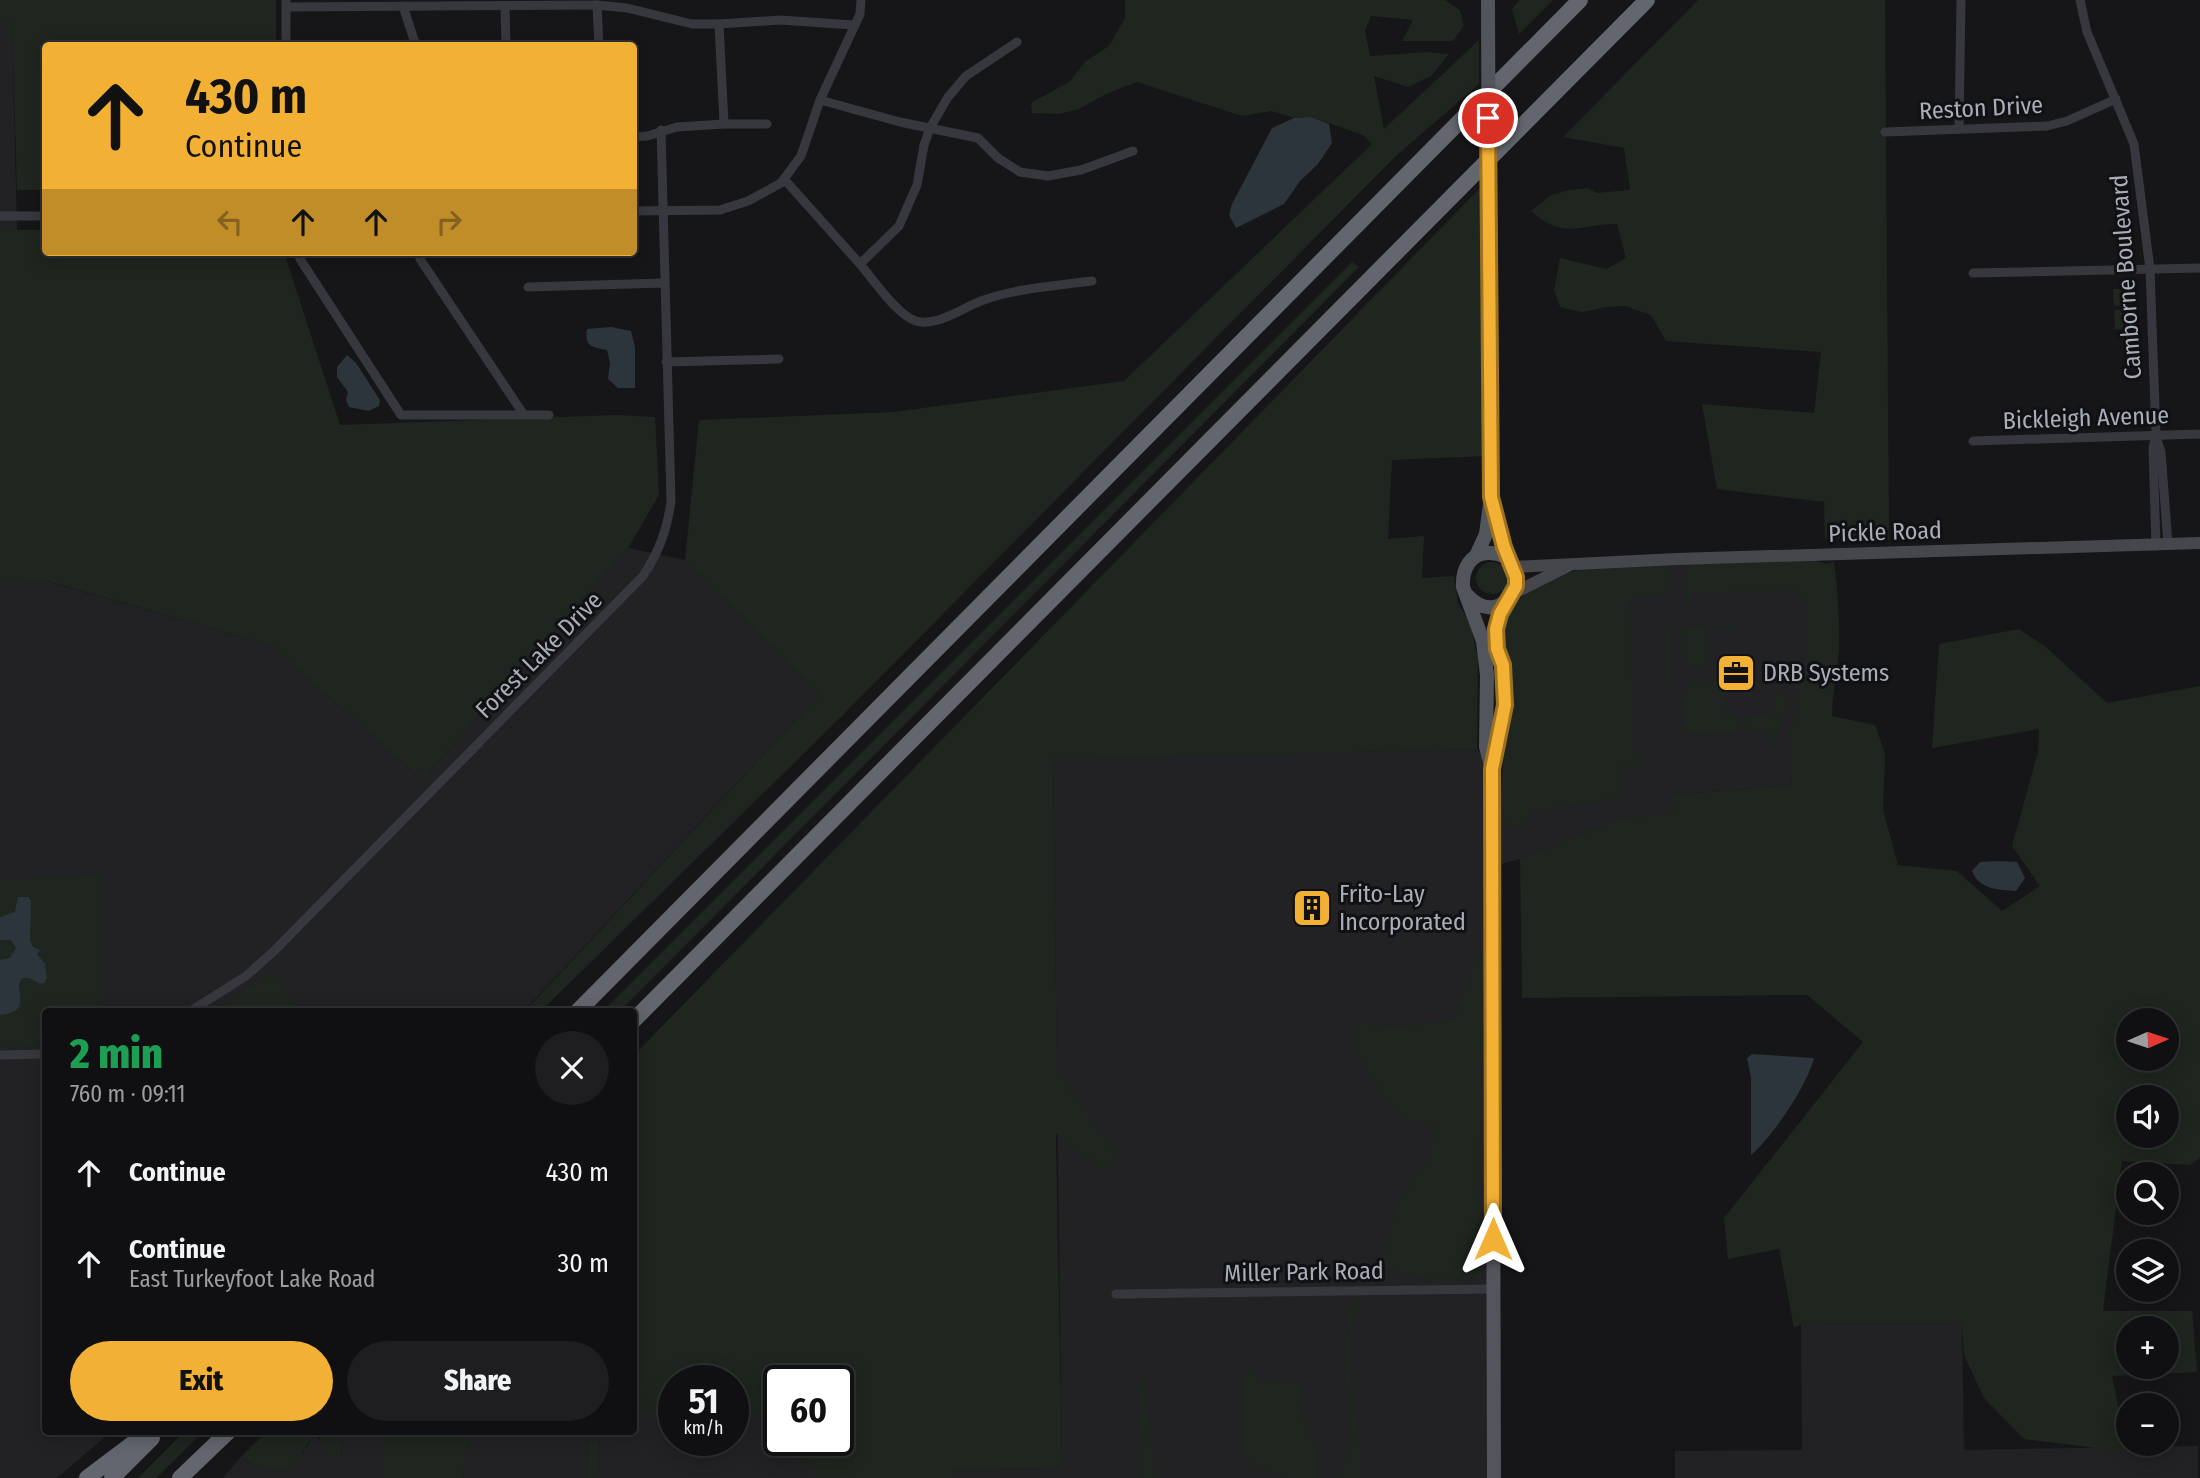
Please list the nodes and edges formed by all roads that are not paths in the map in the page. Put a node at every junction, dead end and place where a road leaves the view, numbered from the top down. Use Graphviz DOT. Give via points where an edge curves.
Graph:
graph roads {
  1 [pos="861,0"];
  2 [pos="1488,0"];
  3 [pos="1580,0"];
  4 [pos="1647,0"];
  5 [pos="1961,0"];
  6 [pos="2080,0"];
  7 [pos="286,4"];
  8 [pos="597,5"];
  9 [pos="402,6"];
  10 [pos="505,6"];
  11 [pos="719,24"];
  12 [pos="854,25"];
  13 [pos="286,42"];
  14 [pos="415,42"];
  15 [pos="506,42"];
  16 [pos="598,42"];
  17 [pos="1017,42"];
  18 [pos="2116,99"];
  19 [pos="820,100"];
  20 [pos="724,124"];
  21 [pos="767,124"];
  22 [pos="930,128"];
  23 [pos="1959,129"];
  24 [pos="661,130"];
  25 [pos="1885,132"];
  26 [pos="637,137"];
  27 [pos="1133,151"];
  28 [pos="784,179"];
  29 [pos="637,211"];
  30 [pos="663,211"];
  31 [pos="0,216"];
  32 [pos="42,216"];
  33 [pos="299,256"];
  34 [pos="420,256"];
  35 [pos="860,264"];
  36 [pos="2200,268"];
  37 [pos="2150,269"];
  38 [pos="1973,273"];
  39 [pos="1092,281"];
  40 [pos="664,283"];
  41 [pos="528,287"];
  42 [pos="779,359"];
  43 [pos="666,362"];
  44 [pos="524,415"];
  45 [pos="549,415"];
  46 [pos="2200,434"];
  47 [pos="2156,435"];
  48 [pos="1973,441"];
  49 [pos="1491,497"];
  50 [pos="2200,543"];
  51 [pos="2162,545"];
  52 [pos="1476,556"];
  53 [pos="1511,564"];
  54 [pos="1571,564"];
  55 [pos="1467,595"];
  56 [pos="1509,598"];
  57 [pos="1492,769"];
  58 [pos="196,1008"];
  59 [pos="581,1008"];
  60 [pos="637,1017"];
  61 [pos="42,1054"];
  62 [pos="0,1055"];
  63 [pos="1493,1289"];
  64 [pos="1116,1294"];
  65 [pos="144,1435"];
  66 [pos="155,1435"];
  67 [pos="226,1435"];
  68 [pos="227,1435"];
  69 [pos="87,1478"];
  70 [pos="112,1478"];
  71 [pos="180,1478"];
  72 [pos="195,1478"];
  73 [pos="1494,1478"];
  1 -- 12 [label="street"];
  2 -- 49 [label="main road, bridge"];
  3 -- 59 [label="highway"];
  4 -- 60 [label="highway"];
  5 -- 23 [label="street"];
  6 -- 18 [label="street, Camborne Boulevard" via="2087,32"];
  7 -- 9 [label="street"];
  7 -- 13 [label="street"];
  8 -- 10 [label="street"];
  8 -- 11 [label="street" via="691,24"];
  8 -- 16 [label="street"];
  9 -- 10 [label="street"];
  9 -- 14 [label="street"];
  10 -- 15 [label="street"];
  11 -- 12 [label="street" via="780,20"];
  11 -- 20 [label="street"];
  12 -- 19 [label="street"];
  17 -- 22 [label="street" via="966,76"];
  18 -- 23 [label="street, Reston Drive" via="2047,127"];
  18 -- 37 [label="street, Camborne Boulevard" via="2134,144"];
  19 -- 22 [label="street"];
  19 -- 28 [label="street" via="801,156"];
  20 -- 21 [label="street"];
  20 -- 24 [label="street"];
  22 -- 27 [label="street" via="978,138 1020,172 1048,176 1081,170"];
  22 -- 35 [label="street" via="909,207 899,226"];
  23 -- 25 [label="street, Reston Drive"];
  24 -- 26 [label="street"];
  24 -- 30 [label="street, Forest Lake Drive"];
  28 -- 30 [label="street" via="748,201 720,210"];
  28 -- 35 [label="street"];
  29 -- 30 [label="street"];
  30 -- 40 [label="street, Forest Lake Drive"];
  31 -- 32 [label="street"];
  33 -- 44 [label="street" via="401,415"];
  34 -- 44 [label="street"];
  35 -- 39 [label="street" via="904,315 918,322 1016,291"];
  36 -- 37 [label="street"];
  37 -- 38 [label="street"];
  37 -- 47 [label="street, Camborne Boulevard"];
  40 -- 41 [label="street"];
  40 -- 43 [label="street, Forest Lake Drive"];
  42 -- 43 [label="street"];
  43 -- 58 [label="street, Forest Lake Drive" via="671,501 668,527 643,576 274,951 246,976"];
  44 -- 45 [label="street"];
  46 -- 47 [label="street, Bickleigh Avenue"];
  47 -- 48 [label="street, Bickleigh Avenue"];
  47 -- 51 [label="street, Camborne Boulevard" via="2161,452"];
  49 -- 52 [label="main road" via="1486,534"];
  49 -- 53 [label="main road"];
  50 -- 51 [label="street, Pickle Road"];
  51 -- 54 [label="street, Pickle Road"];
  52 -- 53 [label="main road" via="1494,553"];
  52 -- 55 [label="main road" via="1462,578"];
  53 -- 54 [label="street, Pickle Road"];
  53 -- 56 [label="main road" via="1516,577"];
  54 -- 56 [label="street, Pickle Road"];
  55 -- 56 [label="main road" via="1490,607"];
  55 -- 57 [label="main road" via="1483,641 1486,747"];
  56 -- 57 [label="main road" via="1496,629 1505,705"];
  57 -- 63 [label="main road"];
  61 -- 62 [label="street"];
  63 -- 64 [label="street, Miller Park Road"];
  63 -- 73 [label="main road"];
  65 -- 69 [label="highway"];
  66 -- 70 [label="highway"];
  67 -- 71 [label="highway"];
  68 -- 72 [label="highway"];
}
